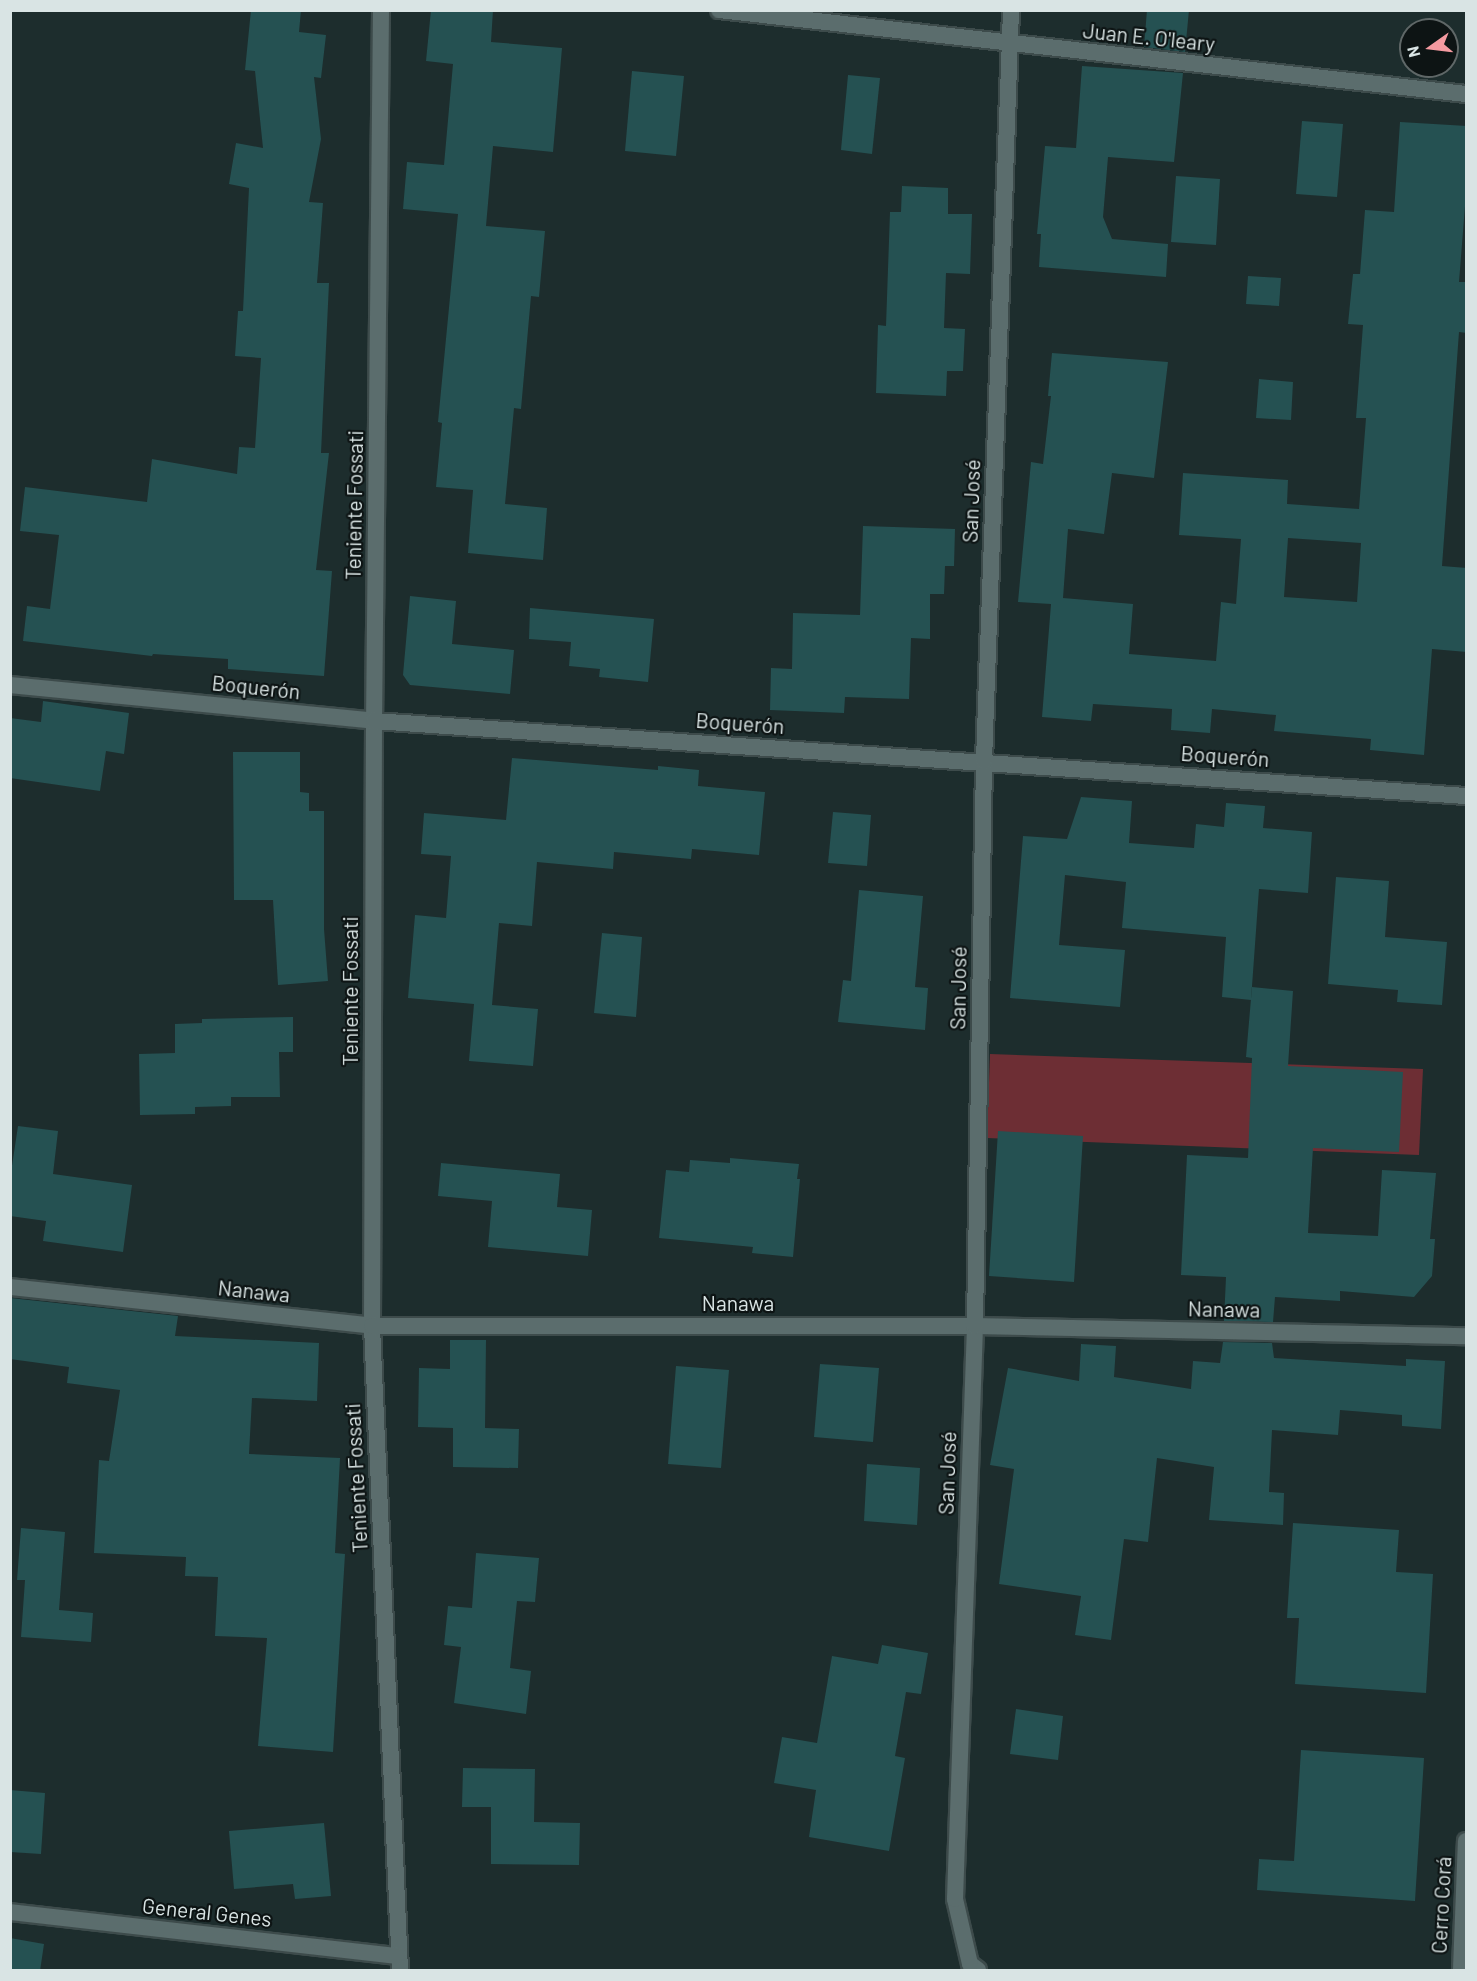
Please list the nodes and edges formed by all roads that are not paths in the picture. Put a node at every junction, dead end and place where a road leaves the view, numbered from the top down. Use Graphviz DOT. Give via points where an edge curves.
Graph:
graph roads {
  1 [pos="381,10"];
  2 [pos="719,10"];
  3 [pos="1011,10"];
  4 [pos="1009,44"];
  5 [pos="1467,94"];
  6 [pos="10,685"];
  7 [pos="374,721"];
  8 [pos="984,761"];
  9 [pos="1467,796"];
  10 [pos="10,1287"];
  11 [pos="372,1326"];
  12 [pos="975,1326"];
  13 [pos="1467,1336"];
  14 [pos="1467,1841"];
  15 [pos="10,1912"];
  16 [pos="400,1963"];
  17 [pos="974,1967"];
  18 [pos="1461,1971"];
  1 -- 7 [label="street, Teniente Fossati"];
  2 -- 4 [label="street, Juan E. O'leary"];
  3 -- 4 [label="street, San José"];
  4 -- 5 [label="street, Juan E. O'leary"];
  4 -- 8 [label="street, San José"];
  6 -- 7 [label="street, Boquerón"];
  7 -- 8 [label="street, Boquerón"];
  7 -- 11 [label="street, Teniente Fossati"];
  8 -- 9 [label="street, Boquerón"];
  8 -- 12 [label="street, San José"];
  10 -- 11 [label="street, Nanawa"];
  11 -- 12 [label="street, Nanawa"];
  11 -- 16 [label="street, Teniente Fossati"];
  12 -- 13 [label="street, Nanawa"];
  12 -- 17 [label="street, San José" via="955,1899"];
  14 -- 18 [label="street, Cerro Corá"];
  15 -- 16 [label="street, General Genes"];
}
